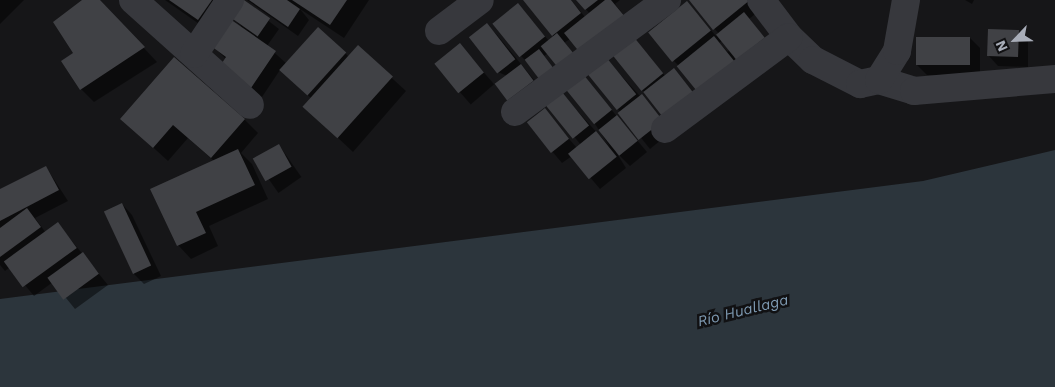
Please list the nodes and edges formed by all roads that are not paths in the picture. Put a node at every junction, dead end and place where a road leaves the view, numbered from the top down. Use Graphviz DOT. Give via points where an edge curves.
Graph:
graph roads {
  1 [pos="133,0"];
  2 [pos="230,0"];
  3 [pos="480,0"];
  4 [pos="667,0"];
  5 [pos="761,0"];
  6 [pos="906,0"];
  7 [pos="439,31"];
  8 [pos="789,37"];
  9 [pos="194,54"];
  10 [pos="1055,79"];
  11 [pos="879,80"];
  12 [pos="250,105"];
  13 [pos="515,112"];
  14 [pos="665,129"];
  1 -- 9 [label="street"];
  2 -- 9 [label="street"];
  3 -- 7 [label="street"];
  4 -- 13 [label="street"];
  5 -- 8 [label="street"];
  6 -- 11 [label="street" via="897,51"];
  8 -- 11 [label="street" via="837,75 860,84"];
  8 -- 14 [label="street"];
  9 -- 12 [label="street"];
  10 -- 11 [label="street" via="914,91"];
}
